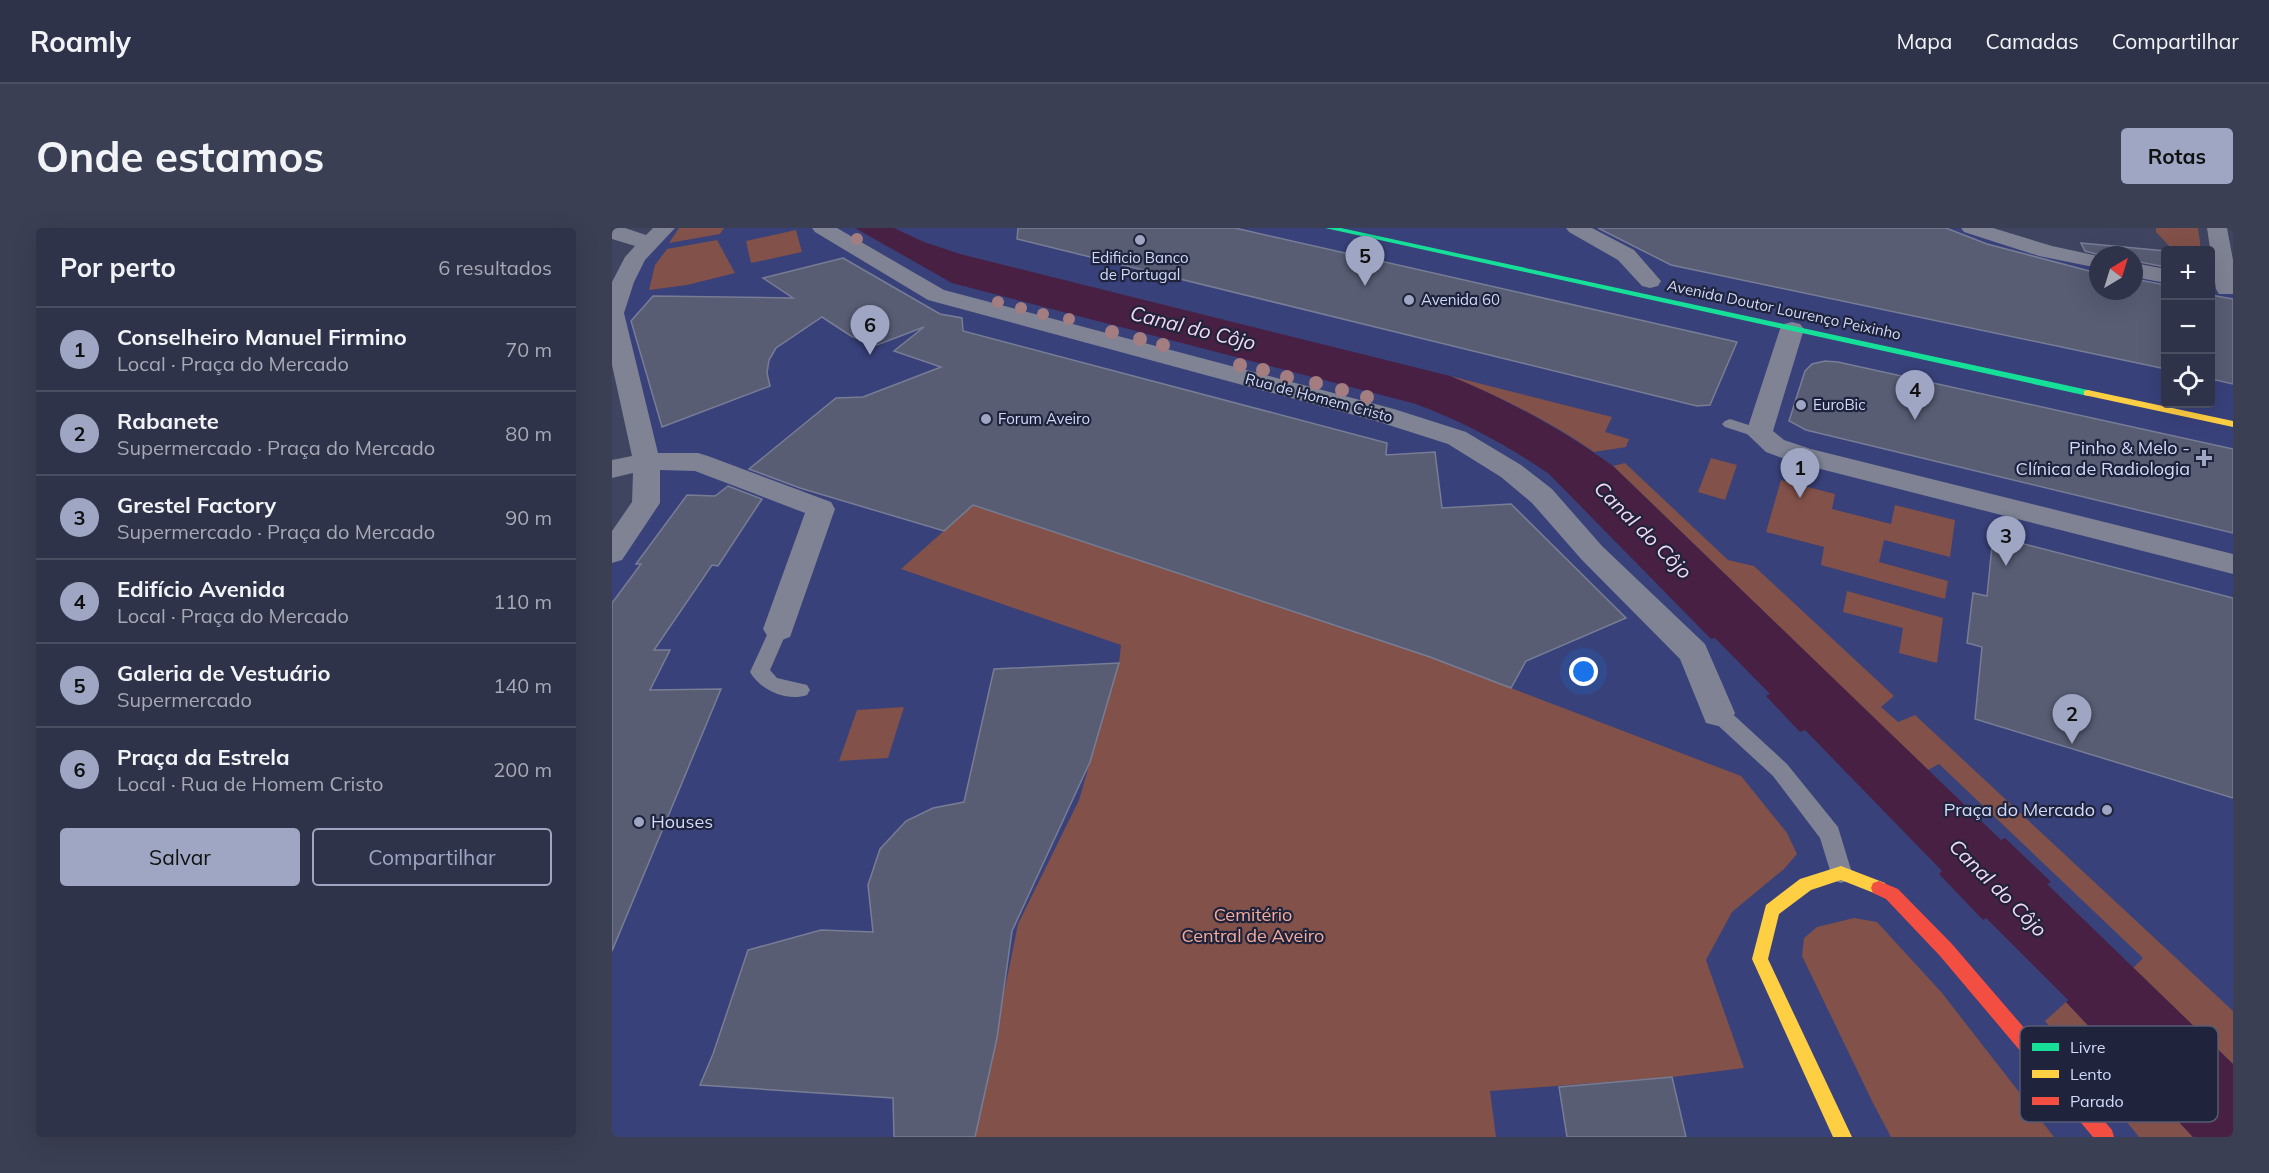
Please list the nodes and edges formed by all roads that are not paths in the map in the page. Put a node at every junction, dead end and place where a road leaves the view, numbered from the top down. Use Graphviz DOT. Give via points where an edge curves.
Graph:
graph roads {
  1 [pos="615,228"];
  2 [pos="822,228"];
  3 [pos="1329,228"];
  4 [pos="1576,228"];
  5 [pos="1971,228"];
  6 [pos="2217,228"];
  7 [pos="657,236"];
  8 [pos="2089,260"];
  9 [pos="2143,272"];
  10 [pos="2161,275"];
  11 [pos="1627,276"];
  12 [pos="1656,283"];
  13 [pos="2223,288"];
  14 [pos="612,313"];
  15 [pos="1792,329"];
  16 [pos="1730,424"];
  17 [pos="2233,424"];
  18 [pos="1759,433"];
  19 [pos="647,461"];
  20 [pos="612,469"];
  21 [pos="612,553"];
  22 [pos="2233,564"];
  23 [pos="779,629"];
  24 [pos="800,690"];
  25 [pos="1718,713"];
  26 [pos="1841,873"];
  27 [pos="2020,1037"];
  28 [pos="2092,1122"];
  29 [pos="1844,1137"];
  30 [pos="2105,1137"];
  1 -- 7 [label="street" via="617,234"];
  2 -- 25 [label="street, Rua de Homem Cristo" via="936,295 1457,438 1511,471 1542,496 1592,553 1694,653"];
  3 -- 15 [label="main road, Avenida Doutor Lourenço Peixinho"];
  4 -- 12 [label="street" via="1626,255"];
  5 -- 8 [label="street"];
  6 -- 13 [label="street"];
  7 -- 14 [label="street" via="636,257"];
  9 -- 10 [label="street"];
  11 -- 12 [label="main road, Avenida Doutor Lourenço Peixinho"];
  14 -- 19 [label="street"];
  15 -- 17 [label="main road, Avenida Doutor Lourenço Peixinho"];
  15 -- 18 [label="street"];
  16 -- 18 [label="lane"];
  18 -- 22 [label="street" via="1775,446 1803,456"];
  19 -- 20 [label="street"];
  19 -- 21 [label="street" via="646,503"];
  19 -- 23 [label="street" via="698,462 821,509"];
  23 -- 24 [label="lane" via="760,672 771,684"];
  25 -- 26 [label="lane" via="1780,770 1830,834"];
  26 -- 27 [label="main road" via="1892,894"];
  26 -- 29 [label="main road" via="1806,884 1772,910 1760,959"];
  28 -- 30 [label="main road"];
}
